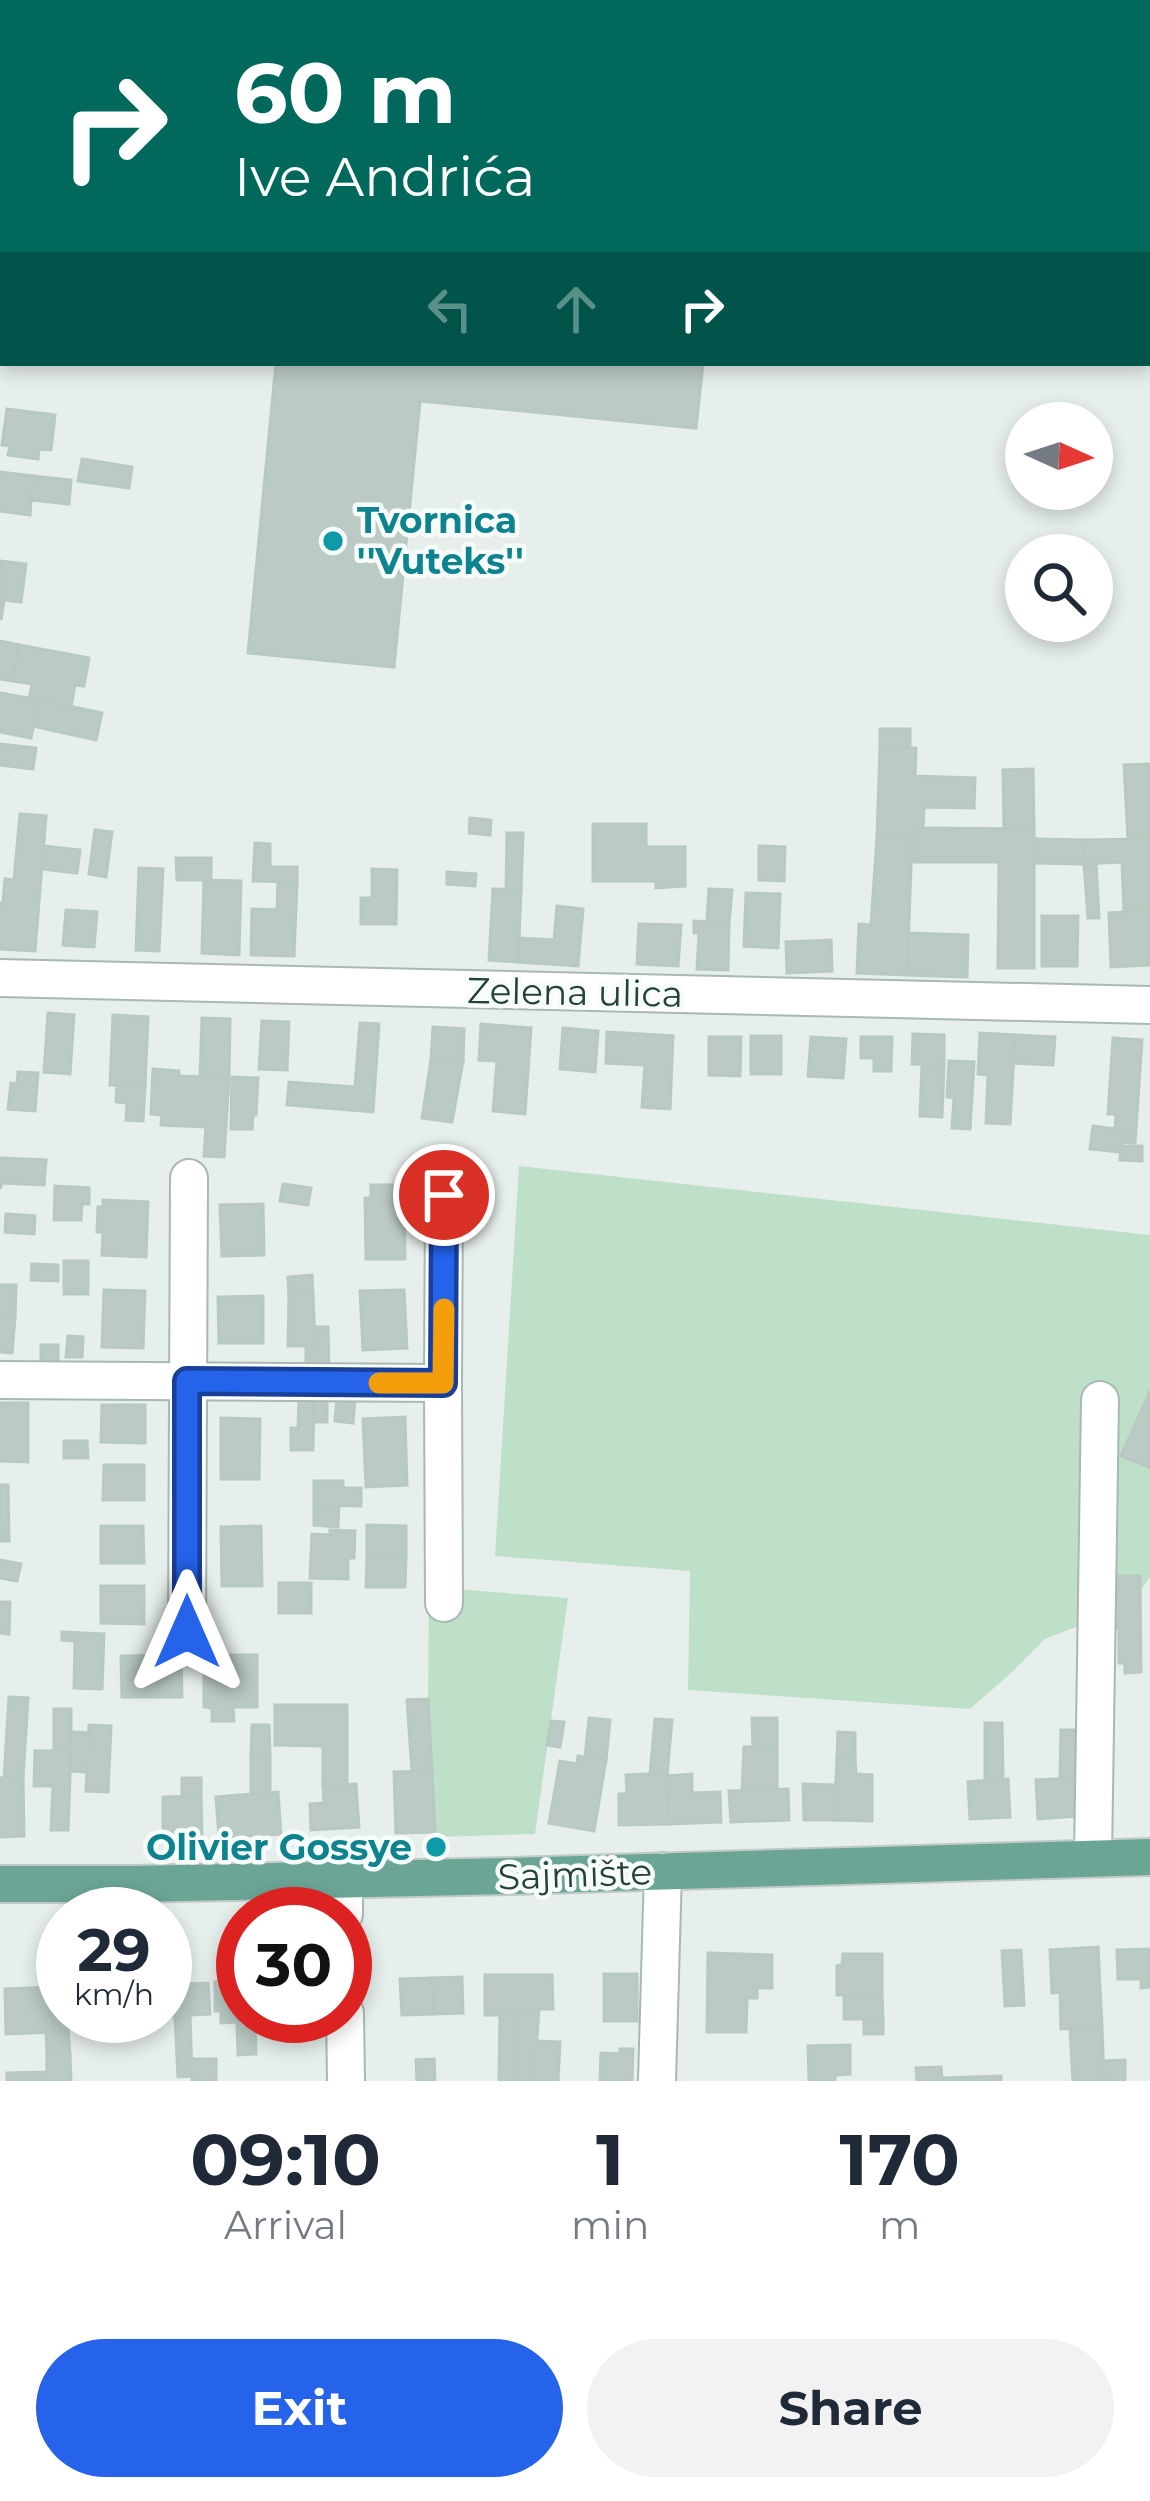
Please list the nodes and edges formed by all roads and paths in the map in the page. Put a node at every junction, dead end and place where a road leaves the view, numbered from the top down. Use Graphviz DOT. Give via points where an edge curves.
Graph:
graph roads {
  1 [pos="0,979"];
  2 [pos="1150,1004"];
  3 [pos="189,1178"];
  4 [pos="444,1195"];
  5 [pos="0,1380"];
  6 [pos="187,1381"];
  7 [pos="443,1383"];
  8 [pos="1100,1400"];
  9 [pos="444,1603"];
  10 [pos="187,1632"];
  11 [pos="1150,1857"];
  12 [pos="1094,1858"];
  13 [pos="663,1870"];
  14 [pos="0,1884"];
  15 [pos="216,1892"];
  16 [pos="372,1895"];
  17 [pos="345,2043"];
  18 [pos="346,2081"];
  19 [pos="657,2081"];
  1 -- 2 [label="street, Zelena ulica"];
  3 -- 6 [label="street"];
  4 -- 7 [label="street"];
  5 -- 6 [label="street"];
  6 -- 7 [label="street"];
  6 -- 10 [label="street"];
  7 -- 9 [label="street"];
  8 -- 12 [label="street"];
  11 -- 12 [label="main road, Sajmište"];
  12 -- 13 [label="main road, Sajmište"];
  13 -- 16 [label="main road, Sajmište"];
  13 -- 19 [label="street"];
  14 -- 15 [label="main road, Sajmište"];
  17 -- 18 [label="street"];
}
